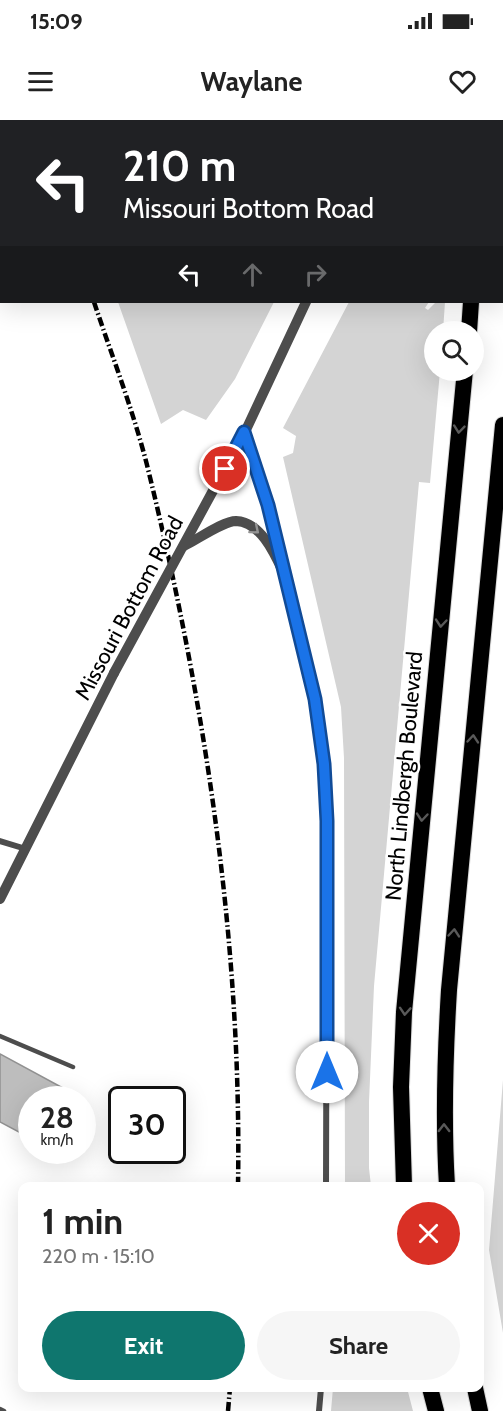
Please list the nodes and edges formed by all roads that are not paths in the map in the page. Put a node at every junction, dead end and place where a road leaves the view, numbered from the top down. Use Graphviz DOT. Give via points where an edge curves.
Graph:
graph roads {
  1 [pos="306,303"];
  2 [pos="471,303"];
  3 [pos="470,321"];
  4 [pos="464,381"];
  5 [pos="503,425"];
  6 [pos="244,432"];
  7 [pos="184,546"];
  8 [pos="285,576"];
  9 [pos="0,841"];
  10 [pos="26,849"];
  11 [pos="0,899"];
  12 [pos="0,1036"];
  13 [pos="73,1067"];
  14 [pos="326,1182"];
  15 [pos="404,1182"];
  16 [pos="447,1182"];
  17 [pos="321,1392"];
  18 [pos="431,1392"];
  19 [pos="476,1392"];
  20 [pos="0,1409"];
  21 [pos="4,1411"];
  22 [pos="319,1411"];
  23 [pos="436,1411"];
  24 [pos="480,1411"];
  1 -- 6 [label="street, Missouri Bottom Road"];
  2 -- 3 [label="highway"];
  4 -- 15 [label="highway, North Lindbergh Boulevard, one-way" via="404,1012"];
  16 -- 5 [label="highway, one-way" via="444,1076 449,990"];
  6 -- 7 [label="street, Missouri Bottom Road, bridge"];
  6 -- 8 [label="street" via="268,505"];
  7 -- 8 [label="street, one-way" via="234,521 249,524 263,537"];
  7 -- 10 [label="street, Missouri Bottom Road, bridge" via="114,673"];
  8 -- 14 [label="street" via="315,699 324,764"];
  9 -- 10 [label="street"];
  10 -- 11 [label="street, Missouri Bottom Road"];
  12 -- 13 [label="lane"];
  17 -- 22 [label="street"];
  18 -- 23 [label="highway"];
  19 -- 24 [label="highway"];
  20 -- 21 [label="lane"];
}
